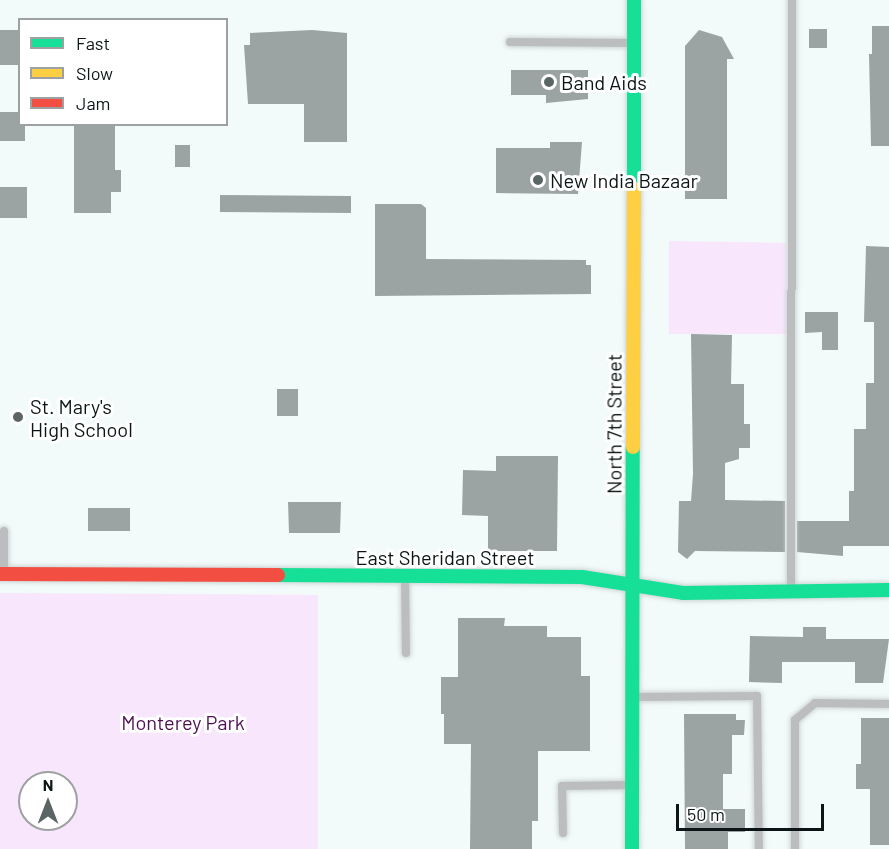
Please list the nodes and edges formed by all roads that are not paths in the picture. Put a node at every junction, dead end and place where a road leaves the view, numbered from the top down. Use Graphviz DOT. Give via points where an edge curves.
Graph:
graph roads {
  1 [pos="634,0"];
  2 [pos="792,0"];
  3 [pos="510,42"];
  4 [pos="634,43"];
  5 [pos="4,531"];
  6 [pos="2,574"];
  7 [pos="405,576"];
  8 [pos="633,587"];
  9 [pos="791,590"];
  10 [pos="889,590"];
  11 [pos="406,653"];
  12 [pos="633,697"];
  13 [pos="889,704"];
  14 [pos="632,785"];
  15 [pos="563,833"];
  16 [pos="632,849"];
  17 [pos="759,849"];
  18 [pos="795,849"];
  1 -- 4 [label="street, North 7th Street"];
  2 -- 9 [label="lane"];
  3 -- 4 [label="lane"];
  4 -- 8 [label="street, North 7th Street"];
  5 -- 6 [label="lane"];
  6 -- 7 [label="street, East Sheridan Street"];
  7 -- 8 [label="street, East Sheridan Street" via="582,577"];
  7 -- 11 [label="lane"];
  8 -- 9 [label="street, East Sheridan Street" via="683,593"];
  8 -- 12 [label="street, North 7th Street"];
  9 -- 10 [label="street, East Sheridan Street"];
  12 -- 14 [label="street, North 7th Street"];
  12 -- 17 [label="lane" via="757,696"];
  13 -- 18 [label="lane" via="815,703 795,720"];
  14 -- 15 [label="lane" via="562,786"];
  14 -- 16 [label="street, North 7th Street"];
}
